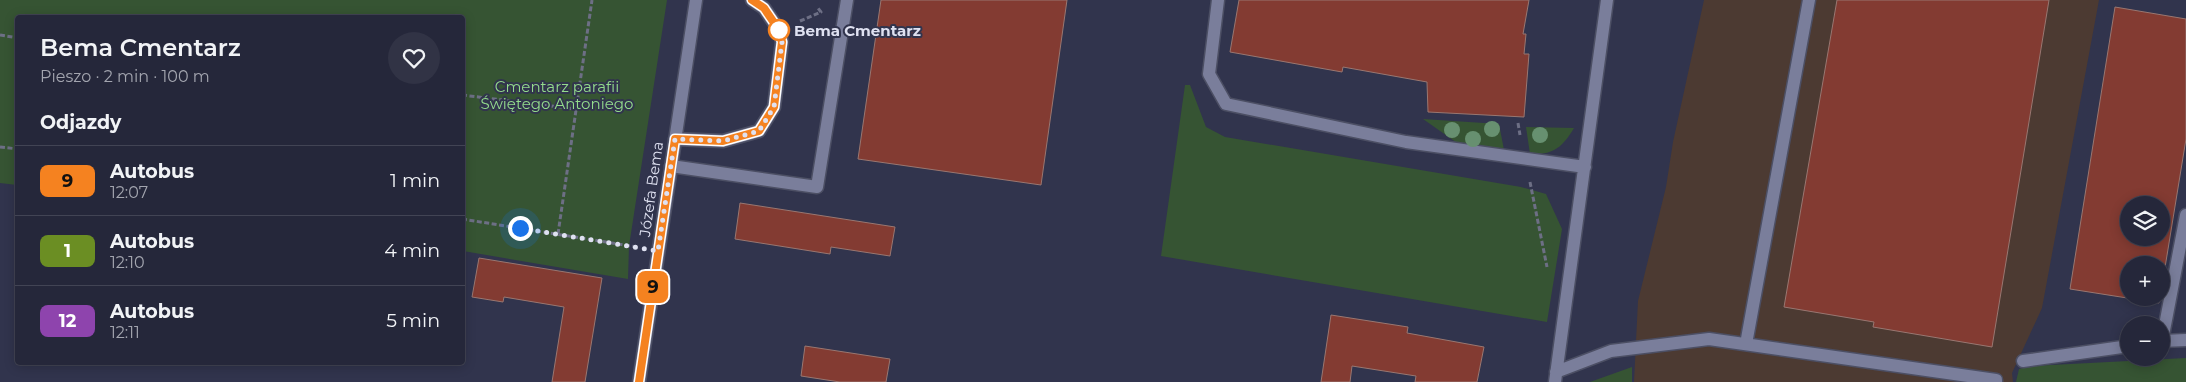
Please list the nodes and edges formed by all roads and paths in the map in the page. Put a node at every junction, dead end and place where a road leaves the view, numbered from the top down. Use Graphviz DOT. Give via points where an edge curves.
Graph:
graph roads {
  1 [pos="592,0"];
  2 [pos="696,0"];
  3 [pos="752,0"];
  4 [pos="847,0"];
  5 [pos="1218,0"];
  6 [pos="1607,0"];
  7 [pos="1809,0"];
  8 [pos="818,8"];
  9 [pos="779,30"];
  10 [pos="0,35"];
  11 [pos="15,38"];
  12 [pos="465,95"];
  13 [pos="576,110"];
  14 [pos="1518,124"];
  15 [pos="675,139"];
  16 [pos="0,147"];
  17 [pos="15,149"];
  18 [pos="1525,158"];
  19 [pos="671,166"];
  20 [pos="1585,167"];
  21 [pos="2186,215"];
  22 [pos="465,219"];
  23 [pos="558,234"];
  24 [pos="658,251"];
  25 [pos="1547,269"];
  26 [pos="2167,316"];
  27 [pos="2186,340"];
  28 [pos="2170,341"];
  29 [pos="1746,344"];
  30 [pos="2120,347"];
  31 [pos="2023,361"];
  32 [pos="1556,377"];
  33 [pos="639,382"];
  34 [pos="1996,382"];
  1 -- 13 [label="path"];
  2 -- 15 [label="street, Józefa Bema"];
  3 -- 9 [label="street" via="764,8"];
  4 -- 19 [label="street" via="817,187"];
  5 -- 18 [label="street" via="1209,74 1226,104 1406,142"];
  6 -- 20 [label="street"];
  7 -- 29 [label="street"];
  8 -- 9 [label="path" via="821,12"];
  9 -- 15 [label="street" via="782,42 774,107 759,131 723,141"];
  10 -- 11 [label="path"];
  12 -- 13 [label="path"];
  13 -- 23 [label="path"];
  14 -- 18 [label="path"];
  15 -- 19 [label="street, Józefa Bema"];
  16 -- 17 [label="path"];
  18 -- 20 [label="street"];
  18 -- 25 [label="path"];
  19 -- 24 [label="street, Józefa Bema"];
  20 -- 32 [label="street"];
  21 -- 26 [label="street"];
  22 -- 23 [label="path"];
  23 -- 24 [label="path"];
  24 -- 33 [label="street, Józefa Bema"];
  27 -- 28 [label="street"];
  29 -- 32 [label="street" via="1709,338 1612,352"];
  29 -- 34 [label="street"];
  30 -- 31 [label="street"];
}
